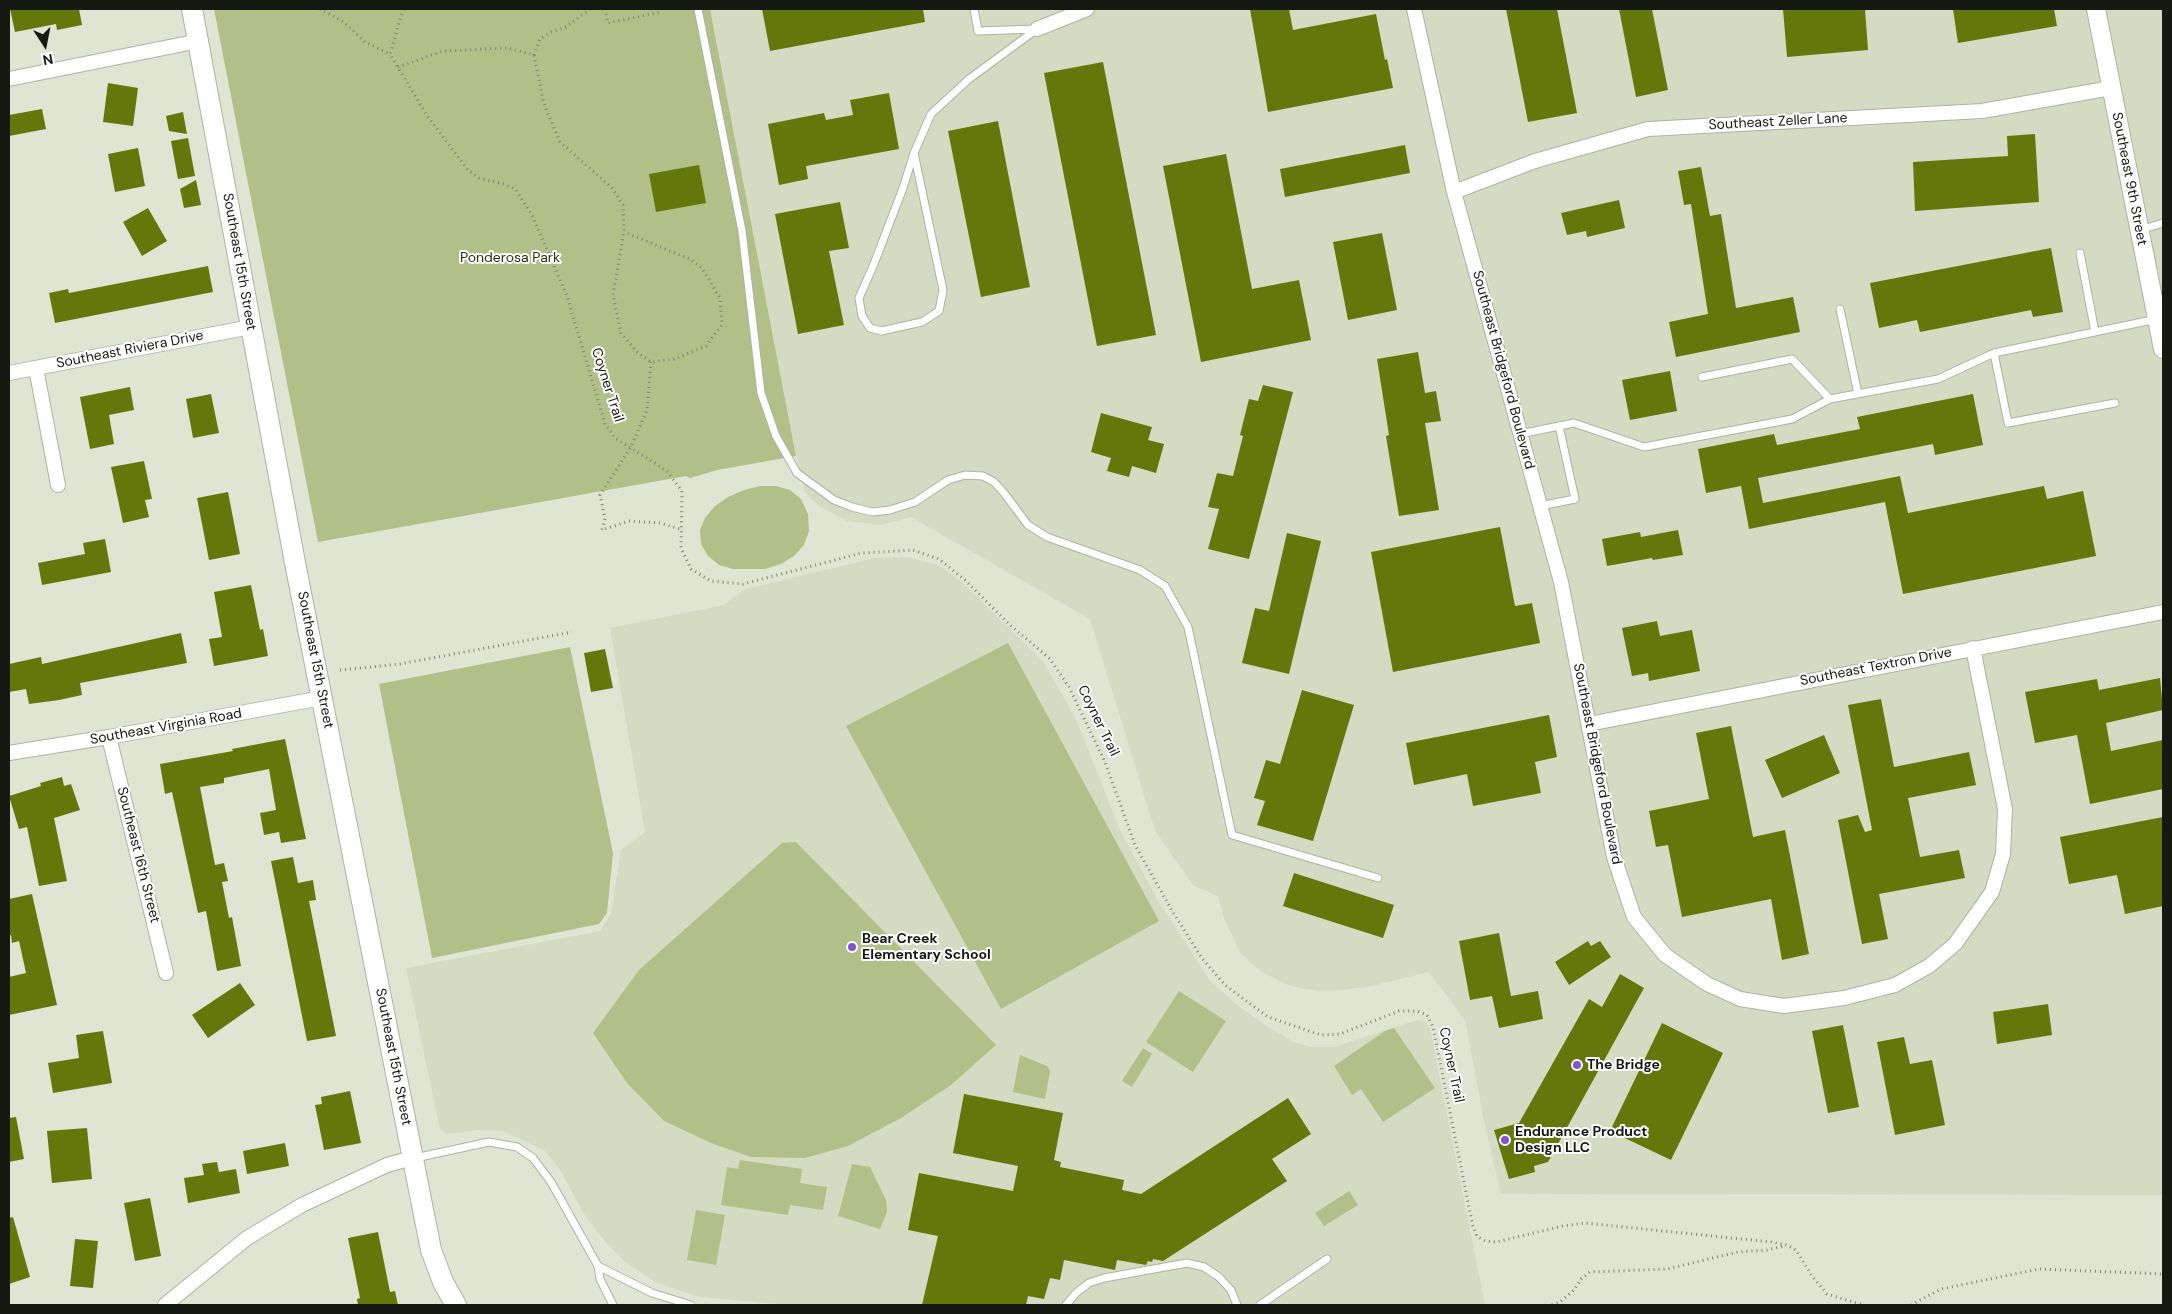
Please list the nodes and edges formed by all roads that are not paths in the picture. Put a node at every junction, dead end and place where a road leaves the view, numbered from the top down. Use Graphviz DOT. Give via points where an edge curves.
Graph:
graph roads {
  1 [pos="192,9"];
  2 [pos="698,9"];
  3 [pos="974,9"];
  4 [pos="1087,9"];
  5 [pos="1414,9"];
  6 [pos="2096,9"];
  7 [pos="1037,29"];
  8 [pos="199,41"];
  9 [pos="9,79"];
  10 [pos="2111,88"];
  11 [pos="914,153"];
  12 [pos="1454,192"];
  13 [pos="2163,223"];
  14 [pos="2140,230"];
  15 [pos="2080,253"];
  16 [pos="1840,309"];
  17 [pos="2157,319"];
  18 [pos="251,327"];
  19 [pos="2095,332"];
  20 [pos="2163,350"];
  21 [pos="1994,353"];
  22 [pos="36,368"];
  23 [pos="9,373"];
  24 [pos="1702,377"];
  25 [pos="1858,394"];
  26 [pos="1830,399"];
  27 [pos="2115,403"];
  28 [pos="1559,426"];
  29 [pos="1520,434"];
  30 [pos="58,485"];
  31 [pos="1540,506"];
  32 [pos="2163,612"];
  33 [pos="1973,648"];
  34 [pos="322,698"];
  35 [pos="1589,724"];
  36 [pos="109,738"];
  37 [pos="9,753"];
  38 [pos="1378,878"];
  39 [pos="166,974"];
  40 [pos="412,1158"];
  41 [pos="1327,1259"];
  42 [pos="598,1266"];
  43 [pos="165,1305"];
  44 [pos="456,1305"];
  45 [pos="613,1305"];
  46 [pos="691,1305"];
  47 [pos="1066,1305"];
  48 [pos="1237,1305"];
  49 [pos="1260,1305"];
  1 -- 8 [label="main road, Southeast 15th Street"];
  2 -- 38 [label="lane" via="742,231 761,393 776,436 797,473 834,500 872,512 915,502 948,480 965,475 983,476 994,482 1028,525 1047,537 1140,570 1165,586 1188,627 1232,835"];
  3 -- 7 [label="lane" via="978,31"];
  4 -- 7 [label="street"];
  5 -- 12 [label="street, Southeast Bridgeford Boulevard"];
  6 -- 10 [label="street, Southeast 9th Street"];
  7 -- 11 [label="lane" via="969,79 931,114"];
  8 -- 9 [label="street"];
  8 -- 18 [label="main road, Southeast 15th Street"];
  10 -- 12 [label="street, Southeast Zeller Lane" via="1982,111 1648,129 1535,161"];
  10 -- 14 [label="street, Southeast 9th Street"];
  11 -- 11 [label="lane" via="904,188 859,298 862,316 870,328 881,331 922,322 939,311 943,290"];
  12 -- 29 [label="street, Southeast Bridgeford Boulevard"];
  13 -- 14 [label="lane"];
  14 -- 17 [label="street, Southeast 9th Street"];
  15 -- 19 [label="lane"];
  16 -- 25 [label="lane"];
  17 -- 19 [label="lane"];
  17 -- 20 [label="street, Southeast 9th Street"];
  18 -- 22 [label="street, Southeast Riviera Drive"];
  18 -- 34 [label="main road, Southeast 15th Street"];
  19 -- 21 [label="lane"];
  21 -- 25 [label="lane" via="1938,379"];
  21 -- 27 [label="lane" via="2008,423"];
  22 -- 23 [label="street, Southeast Riviera Drive"];
  22 -- 30 [label="street"];
  24 -- 26 [label="lane" via="1792,359"];
  25 -- 26 [label="lane"];
  26 -- 28 [label="lane" via="1792,419 1644,447 1574,423"];
  28 -- 29 [label="lane"];
  28 -- 31 [label="lane" via="1575,498"];
  29 -- 31 [label="street, Southeast Bridgeford Boulevard"];
  31 -- 35 [label="street, Southeast Bridgeford Boulevard" via="1561,582"];
  32 -- 33 [label="street, Southeast Textron Drive"];
  33 -- 35 [label="street, Southeast Textron Drive"];
  33 -- 35 [label="street, Southeast Bridgeford Boulevard" via="2005,809 2003,854 1992,892 1955,944 1929,966 1895,985 1844,998 1784,1006 1740,999 1707,984 1665,955 1634,917 1614,857"];
  34 -- 36 [label="street, Southeast Virginia Road"];
  34 -- 40 [label="main road, Southeast 15th Street"];
  36 -- 37 [label="street, Southeast Virginia Road"];
  36 -- 39 [label="street, Southeast 16th Street"];
  40 -- 42 [label="lane" via="489,1142 517,1147 533,1158 550,1182"];
  40 -- 43 [label="street" via="388,1165 311,1201 247,1238"];
  40 -- 44 [label="main road, Southeast 15th Street" via="431,1250"];
  41 -- 49 [label="lane"];
  42 -- 45 [label="lane" via="600,1279"];
  42 -- 46 [label="lane" via="652,1292"];
  47 -- 48 [label="lane" via="1083,1288 1104,1278 1187,1263 1219,1277 1231,1290"];
}
